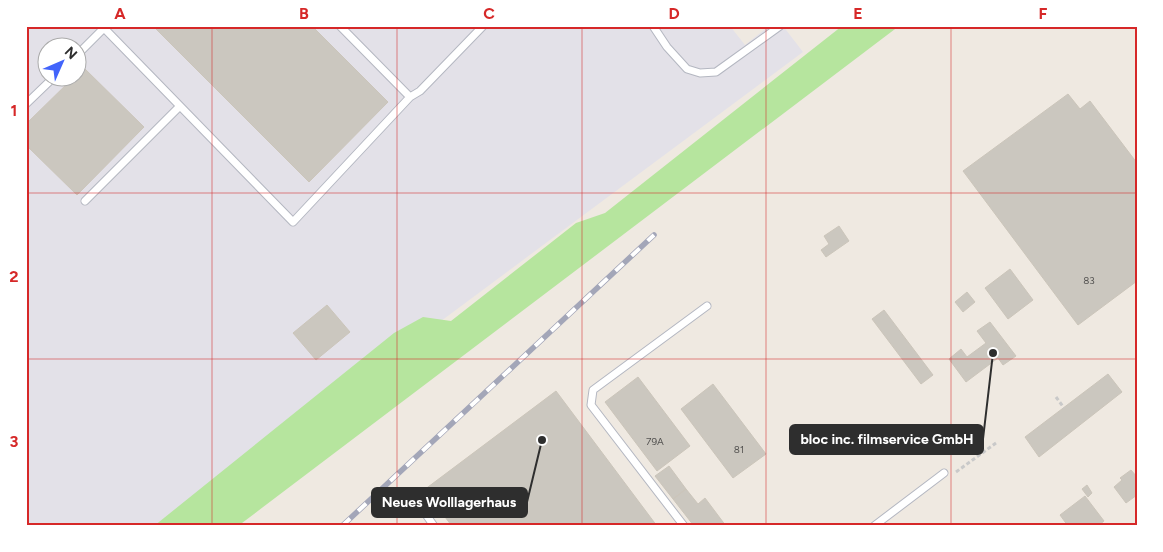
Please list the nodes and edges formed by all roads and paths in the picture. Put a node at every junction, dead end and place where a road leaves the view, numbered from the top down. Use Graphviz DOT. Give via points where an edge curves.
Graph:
graph roads {
  1 [pos="340,26"];
  2 [pos="483,26"];
  3 [pos="653,26"];
  4 [pos="780,26"];
  5 [pos="103,27"];
  6 [pos="88,43"];
  7 [pos="43,88"];
  8 [pos="410,97"];
  9 [pos="26,104"];
  10 [pos="180,106"];
  11 [pos="85,201"];
  12 [pos="707,306"];
  13 [pos="1056,398"];
  14 [pos="1064,408"];
  15 [pos="996,443"];
  16 [pos="944,473"];
  17 [pos="422,509"];
  18 [pos="434,526"];
  19 [pos="684,526"];
  20 [pos="874,526"];
  1 -- 8 [label="lane"];
  2 -- 8 [label="lane" via="420,91"];
  3 -- 4 [label="lane" via="687,69 700,73 716,72"];
  5 -- 6 [label="lane"];
  5 -- 10 [label="lane"];
  7 -- 9 [label="lane"];
  8 -- 10 [label="lane" via="293,222"];
  10 -- 11 [label="lane"];
  12 -- 19 [label="lane" via="593,390 591,405"];
  13 -- 14 [label="path"];
  15 -- 16 [label="path" via="949,478"];
  16 -- 20 [label="lane"];
  17 -- 18 [label="lane"];
}
